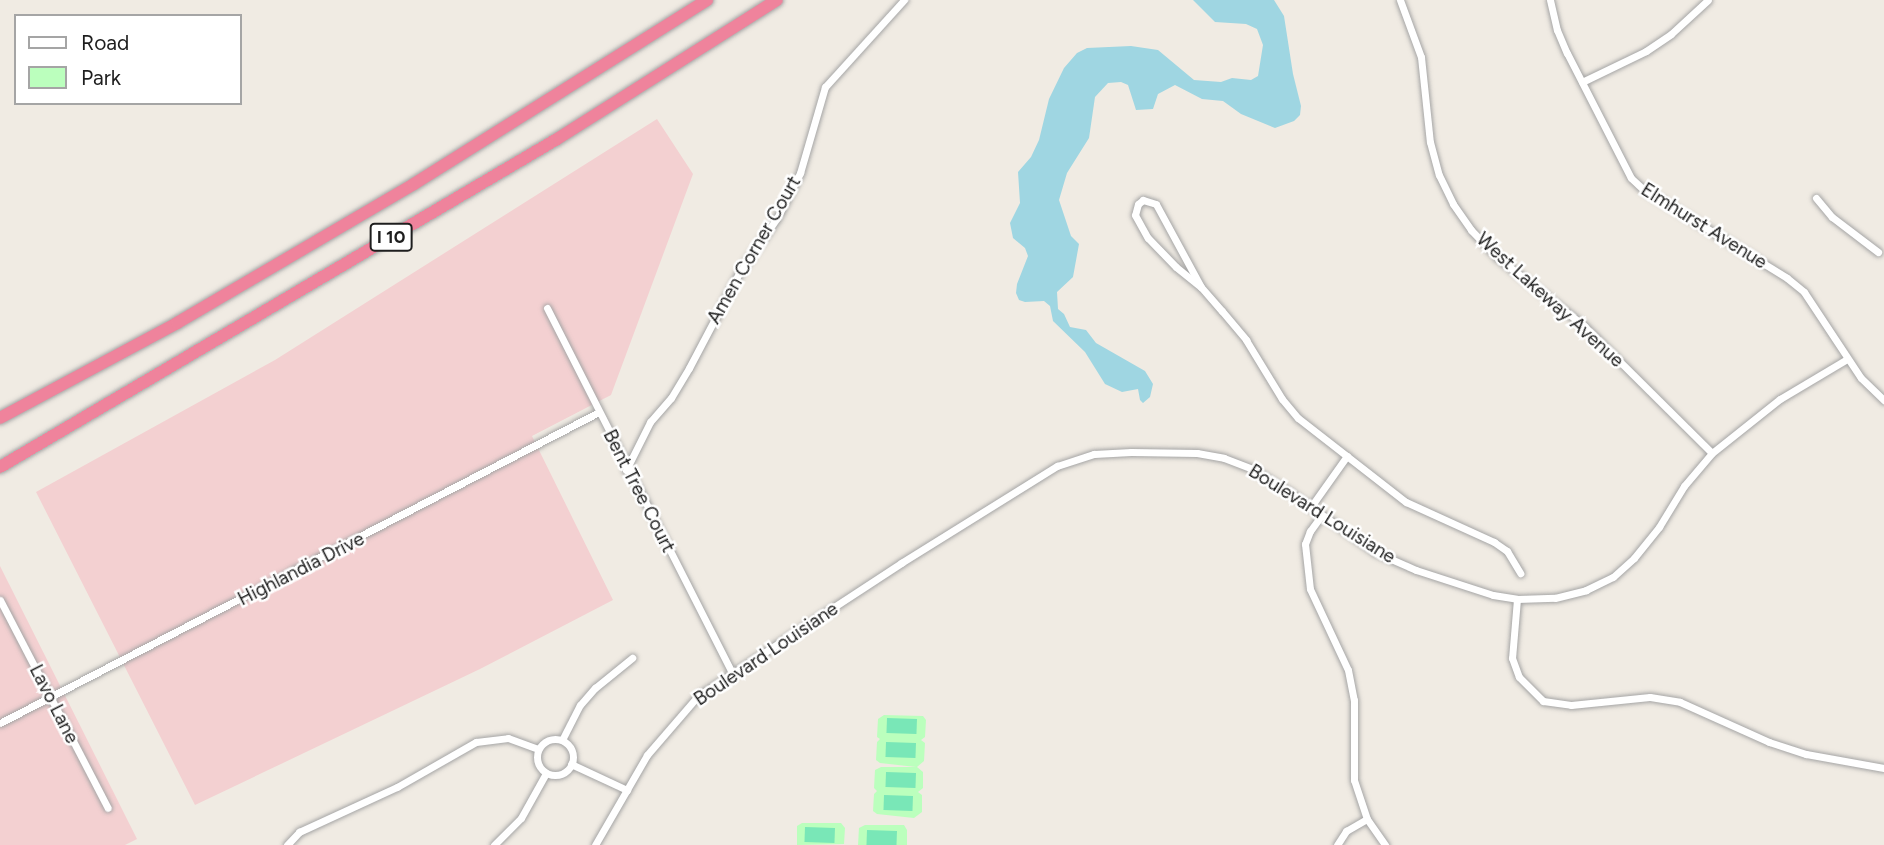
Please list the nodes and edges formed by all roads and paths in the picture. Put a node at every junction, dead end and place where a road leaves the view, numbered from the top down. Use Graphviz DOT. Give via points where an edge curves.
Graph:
graph roads {
  1 [pos="707,0"];
  2 [pos="777,0"];
  3 [pos="904,0"];
  4 [pos="1400,0"];
  5 [pos="1550,0"];
  6 [pos="1708,0"];
  7 [pos="1582,82"];
  8 [pos="1816,198"];
  9 [pos="1878,252"];
  10 [pos="1201,287"];
  11 [pos="547,309"];
  12 [pos="1847,359"];
  13 [pos="1884,400"];
  14 [pos="599,412"];
  15 [pos="0,418"];
  16 [pos="1712,453"];
  17 [pos="1347,456"];
  18 [pos="0,467"];
  19 [pos="626,470"];
  20 [pos="1310,508"];
  21 [pos="1321,516"];
  22 [pos="1520,572"];
  23 [pos="1517,599"];
  24 [pos="0,600"];
  25 [pos="632,658"];
  26 [pos="732,673"];
  27 [pos="50,698"];
  28 [pos="0,723"];
  29 [pos="562,740"];
  30 [pos="538,749"];
  31 [pos="572,764"];
  32 [pos="1884,768"];
  33 [pos="547,773"];
  34 [pos="627,790"];
  35 [pos="108,808"];
  36 [pos="1367,819"];
  37 [pos="287,845"];
  38 [pos="494,845"];
  39 [pos="595,845"];
  40 [pos="1337,845"];
  41 [pos="1385,845"];
  1 -- 15 [label="highway, I 10" via="414,184 177,323"];
  2 -- 18 [label="highway, I 10" via="557,139"];
  3 -- 19 [label="street, Amen Corner Court" via="825,87 800,173 777,218 739,273 689,368 650,422"];
  4 -- 16 [label="street, West Lakeway Avenue" via="1420,57 1438,175 1453,204 1498,258 1584,326"];
  5 -- 7 [label="street, Elmhurst Avenue" via="1557,30"];
  6 -- 7 [label="street" via="1646,51"];
  7 -- 12 [label="street, Elmhurst Avenue" via="1631,178 1804,292"];
  8 -- 9 [label="street" via="1832,217"];
  10 -- 10 [label="street" via="1156,204 1138,204 1135,215 1148,238"];
  10 -- 17 [label="street" via="1246,340 1298,418"];
  11 -- 14 [label="street, Bent Tree Court"];
  12 -- 13 [label="street, Elmhurst Avenue"];
  12 -- 16 [label="street, Boulevard Louisiane" via="1780,399"];
  14 -- 19 [label="street, Bent Tree Court"];
  14 -- 27 [label="street, Highlandia Drive"];
  16 -- 23 [label="street, Boulevard Louisiane" via="1684,486 1659,527 1613,577 1555,598"];
  17 -- 20 [label="street"];
  17 -- 22 [label="street" via="1406,502 1494,542 1507,551"];
  19 -- 26 [label="street, Bent Tree Court"];
  20 -- 21 [label="street, Boulevard Louisiane"];
  20 -- 26 [label="street, Boulevard Louisiane" via="1252,469 1224,458 1197,453 1094,454 1057,466 1023,485"];
  21 -- 23 [label="street, Boulevard Louisiane" via="1376,552 1416,570 1459,587"];
  21 -- 36 [label="street" via="1305,544 1305,565 1310,589 1348,670 1354,700 1354,780"];
  23 -- 32 [label="street" via="1512,659 1519,677 1543,701 1571,705 1650,696 1680,702 1806,754"];
  24 -- 27 [label="street, Lavo Lane"];
  25 -- 29 [label="street" via="580,705"];
  26 -- 34 [label="street, Boulevard Louisiane" via="698,696 672,723"];
  27 -- 28 [label="street, Highlandia Drive"];
  27 -- 35 [label="street, Lavo Lane"];
  29 -- 30 [label="street" via="547,740"];
  29 -- 31 [label="street" via="572,751"];
  30 -- 33 [label="street" via="538,764"];
  30 -- 37 [label="street" via="509,738 476,742 397,787 299,832"];
  31 -- 33 [label="street" via="562,774"];
  31 -- 34 [label="street"];
  33 -- 38 [label="street" via="521,818"];
  34 -- 39 [label="street, Boulevard Louisiane"];
  36 -- 40 [label="street" via="1346,831"];
  36 -- 41 [label="street"];
}
